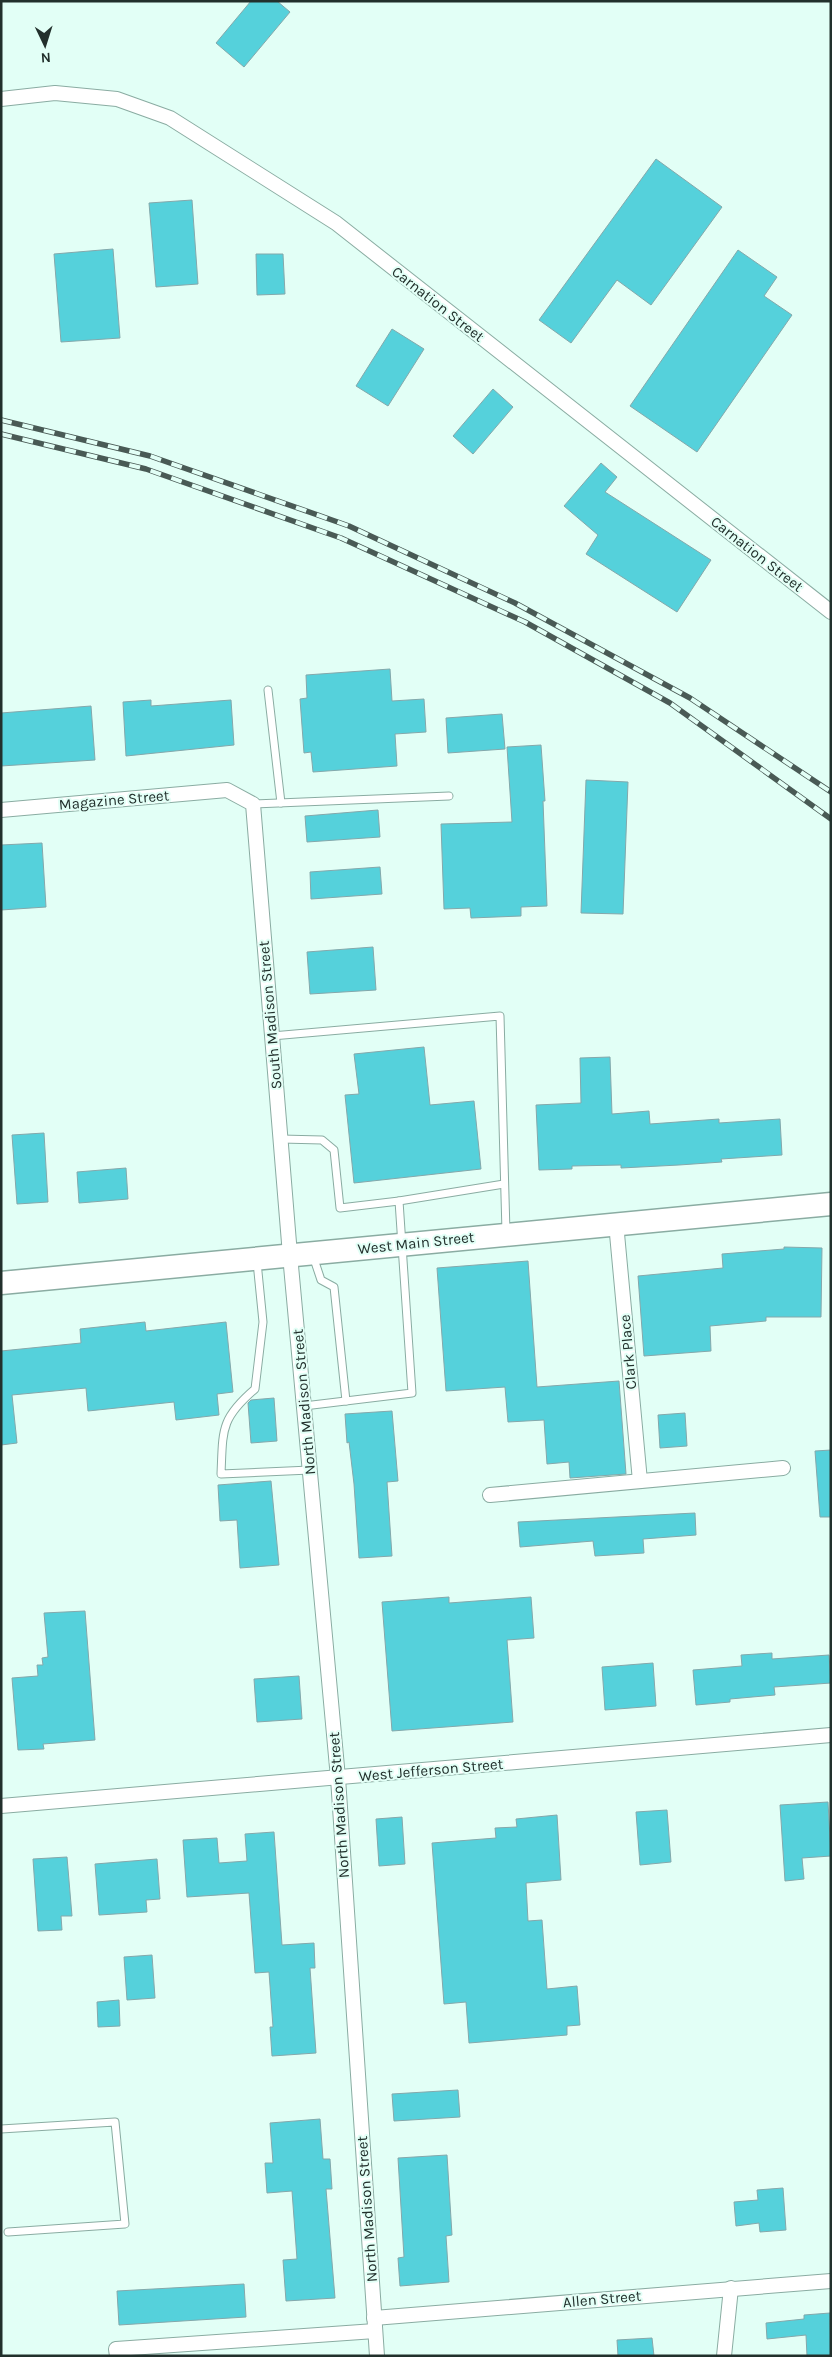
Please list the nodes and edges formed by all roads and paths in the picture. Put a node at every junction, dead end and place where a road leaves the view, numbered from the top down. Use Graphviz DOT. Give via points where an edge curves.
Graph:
graph roads {
  1 [pos="1,99"];
  2 [pos="831,612"];
  3 [pos="268,690"];
  4 [pos="450,796"];
  5 [pos="281,803"];
  6 [pos="253,804"];
  7 [pos="1,810"];
  8 [pos="272,1036"];
  9 [pos="280,1140"];
  10 [pos="504,1184"];
  11 [pos="399,1201"];
  12 [pos="831,1204"];
  13 [pos="616,1223"];
  14 [pos="506,1234"];
  15 [pos="402,1244"];
  16 [pos="301,1254"];
  17 [pos="257,1259"];
  18 [pos="1,1283"];
  19 [pos="346,1401"];
  20 [pos="304,1406"];
  21 [pos="783,1468"];
  22 [pos="310,1470"];
  23 [pos="640,1481"];
  24 [pos="490,1495"];
  25 [pos="831,1735"];
  26 [pos="338,1778"];
  27 [pos="1,1806"];
  28 [pos="1,2129"];
  29 [pos="8,2232"];
  30 [pos="831,2281"];
  31 [pos="731,2288"];
  32 [pos="375,2324"];
  33 [pos="117,2352"];
  34 [pos="377,2356"];
  35 [pos="724,2356"];
  1 -- 2 [label="street, Carnation Street" via="55,93 117,99 170,118 336,223"];
  3 -- 5 [label="lane"];
  4 -- 5 [label="lane"];
  5 -- 6 [label="lane"];
  6 -- 7 [label="street, Magazine Street" via="226,790"];
  6 -- 8 [label="street, South Madison Street"];
  8 -- 9 [label="street, South Madison Street"];
  8 -- 10 [label="lane" via="500,1016"];
  9 -- 11 [label="lane" via="322,1140 334,1150 340,1208"];
  9 -- 16 [label="street, South Madison Street"];
  10 -- 11 [label="lane"];
  10 -- 14 [label="lane"];
  11 -- 15 [label="lane"];
  12 -- 13 [label="main road, West Main Street"];
  13 -- 14 [label="main road, West Main Street"];
  13 -- 23 [label="street, Clark Place"];
  14 -- 15 [label="main road, West Main Street"];
  15 -- 16 [label="main road, West Main Street"];
  15 -- 19 [label="lane" via="412,1393"];
  16 -- 17 [label="main road, West Main Street"];
  16 -- 19 [label="lane" via="322,1280 334,1286"];
  16 -- 20 [label="street, North Madison Street"];
  17 -- 18 [label="main road, West Main Street"];
  17 -- 22 [label="lane" via="264,1322 256,1389 235,1406 223,1431 221,1474"];
  19 -- 20 [label="lane"];
  20 -- 22 [label="street, North Madison Street"];
  21 -- 23 [label="street"];
  22 -- 26 [label="street, North Madison Street"];
  23 -- 24 [label="street"];
  25 -- 26 [label="street, West Jefferson Street"];
  26 -- 27 [label="street, West Jefferson Street"];
  26 -- 32 [label="street, North Madison Street"];
  28 -- 29 [label="lane" via="115,2122 125,2224"];
  30 -- 31 [label="street, Allen Street"];
  31 -- 32 [label="street, Allen Street"];
  31 -- 35 [label="street"];
  32 -- 33 [label="street, Allen Street"];
  32 -- 34 [label="street, North Madison Street"];
}
